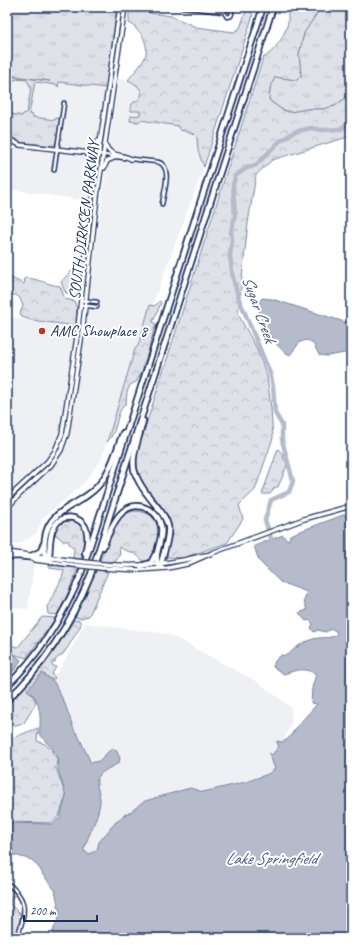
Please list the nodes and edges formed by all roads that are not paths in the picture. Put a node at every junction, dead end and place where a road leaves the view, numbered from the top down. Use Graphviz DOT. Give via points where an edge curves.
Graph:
graph roads {
  1 [pos="120,7"];
  2 [pos="125,7"];
  3 [pos="183,7"];
  4 [pos="263,7"];
  5 [pos="273,7"];
  6 [pos="224,12"];
  7 [pos="118,18"];
  8 [pos="123,19"];
  9 [pos="107,97"];
  10 [pos="112,98"];
  11 [pos="64,103"];
  12 [pos="103,123"];
  13 [pos="7,138"];
  14 [pos="105,144"];
  15 [pos="57,149"];
  16 [pos="76,152"];
  17 [pos="88,153"];
  18 [pos="99,154"];
  19 [pos="104,155"];
  20 [pos="116,157"];
  21 [pos="131,159"];
  22 [pos="97,165"];
  23 [pos="54,170"];
  24 [pos="99,184"];
  25 [pos="162,204"];
  26 [pos="81,302"];
  27 [pos="97,302"];
  28 [pos="86,303"];
  29 [pos="97,306"];
  30 [pos="152,385"];
  31 [pos="137,398"];
  32 [pos="37,466"];
  33 [pos="34,474"];
  34 [pos="7,499"];
  35 [pos="351,506"];
  36 [pos="7,508"];
  37 [pos="58,513"];
  38 [pos="162,537"];
  39 [pos="7,554"];
  40 [pos="33,555"];
  41 [pos="47,557"];
  42 [pos="52,562"];
  43 [pos="74,563"];
  44 [pos="102,566"];
  45 [pos="141,566"];
  46 [pos="159,566"];
  47 [pos="85,589"];
  48 [pos="69,600"];
  49 [pos="7,686"];
  50 [pos="7,700"];
  51 [pos="7,883"];
  52 [pos="17,938"];
  1 -- 7 [label="main road, SOUTH DIRKSEN PARKWAY"];
  2 -- 8 [label="main road, SOUTH DIRKSEN PARKWAY"];
  3 -- 6 [label="street"];
  4 -- 31 [label="highway"];
  5 -- 30 [label="highway"];
  7 -- 8 [label="street"];
  7 -- 9 [label="main road, SOUTH DIRKSEN PARKWAY"];
  8 -- 10 [label="main road, SOUTH DIRKSEN PARKWAY"];
  9 -- 10 [label="street"];
  9 -- 12 [label="main road, SOUTH DIRKSEN PARKWAY"];
  10 -- 14 [label="main road, SOUTH DIRKSEN PARKWAY"];
  11 -- 15 [label="street"];
  12 -- 17 [label="main road" via="97,147"];
  12 -- 18 [label="main road, SOUTH DIRKSEN PARKWAY"];
  13 -- 15 [label="main road" via="20,144"];
  14 -- 19 [label="main road, SOUTH DIRKSEN PARKWAY"];
  14 -- 21 [label="main road" via="110,153"];
  15 -- 16 [label="main road"];
  15 -- 23 [label="street"];
  16 -- 17 [label="main road"];
  16 -- 22 [label="main road" via="92,156"];
  17 -- 18 [label="main road"];
  18 -- 19 [label="street"];
  18 -- 22 [label="main road, SOUTH DIRKSEN PARKWAY"];
  19 -- 20 [label="street"];
  19 -- 24 [label="main road, SOUTH DIRKSEN PARKWAY"];
  20 -- 21 [label="street"];
  20 -- 24 [label="main road" via="105,163"];
  21 -- 25 [label="street" via="158,162 165,167 167,175"];
  22 -- 26 [label="main road, SOUTH DIRKSEN PARKWAY"];
  24 -- 28 [label="main road, SOUTH DIRKSEN PARKWAY"];
  26 -- 28 [label="street"];
  26 -- 33 [label="main road, SOUTH DIRKSEN PARKWAY" via="62,434 51,457"];
  27 -- 28 [label="street"];
  28 -- 29 [label="street"];
  28 -- 36 [label="main road, SOUTH DIRKSEN PARKWAY" via="64,443 51,465"];
  30 -- 46 [label="highway" via="133,462 137,481 164,515 168,524 168,538"];
  30 -- 47 [label="highway"];
  31 -- 37 [label="highway" via="111,466 102,480 87,496"];
  31 -- 48 [label="highway" via="86,559"];
  32 -- 33 [label="main road"];
  33 -- 34 [label="main road, SOUTH DIRKSEN PARKWAY"];
  35 -- 46 [label="main road" via="304,519 212,553"];
  37 -- 40 [label="highway" via="47,525 41,551"];
  37 -- 41 [label="highway" via="47,528 44,548"];
  38 -- 45 [label="highway" via="152,562"];
  38 -- 46 [label="highway" via="156,556"];
  38 -- 47 [label="highway" via="161,523 150,510 138,507 123,512 111,529"];
  39 -- 40 [label="main road" via="18,551"];
  39 -- 41 [label="highway"];
  39 -- 42 [label="main road"];
  40 -- 41 [label="main road"];
  41 -- 42 [label="highway"];
  41 -- 43 [label="main road"];
  41 -- 48 [label="highway" via="52,531 58,522 72,518 83,523 88,533 87,545"];
  42 -- 43 [label="main road"];
  43 -- 44 [label="main road, bridge"];
  44 -- 45 [label="main road"];
  44 -- 46 [label="main road" via="139,570"];
  45 -- 46 [label="main road"];
  47 -- 50 [label="highway" via="52,648 29,678"];
  48 -- 49 [label="highway" via="41,647"];
  51 -- 52 [label="street" via="18,893 23,904 23,919"];
}
